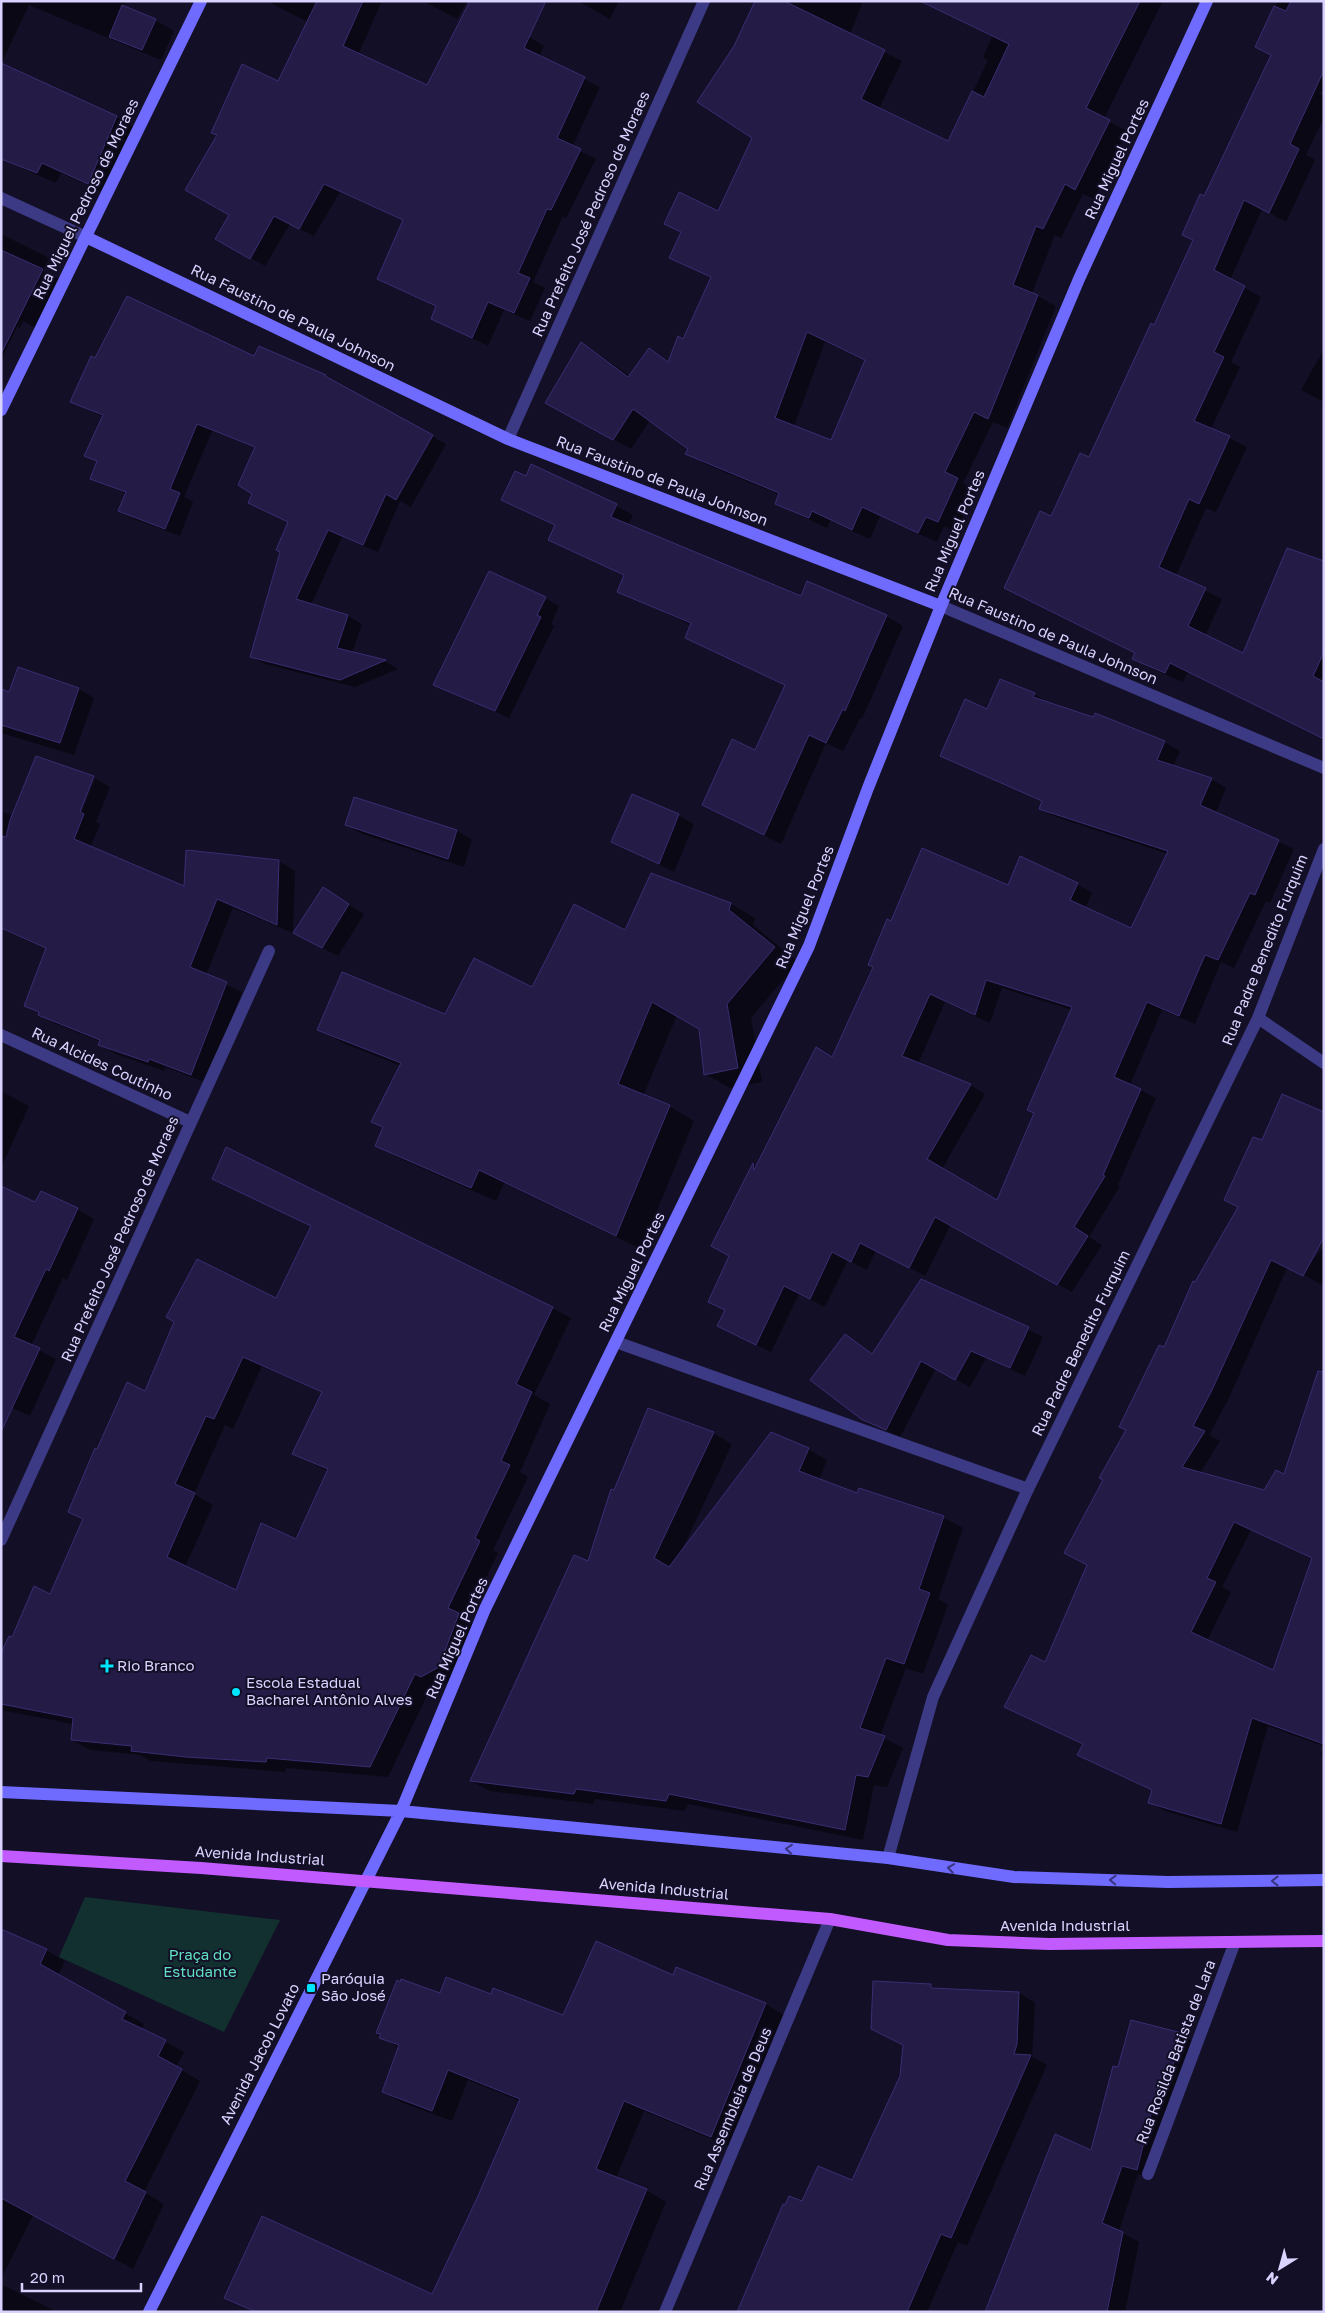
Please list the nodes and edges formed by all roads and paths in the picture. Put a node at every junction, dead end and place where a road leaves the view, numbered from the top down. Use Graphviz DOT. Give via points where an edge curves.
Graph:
graph roads {
  1 [pos="200,1"];
  2 [pos="704,1"];
  3 [pos="1207,1"];
  4 [pos="1,198"];
  5 [pos="86,237"];
  6 [pos="1,410"];
  7 [pos="508,440"];
  8 [pos="941,606"];
  9 [pos="1324,768"];
  10 [pos="1324,849"];
  11 [pos="269,951"];
  12 [pos="1258,1018"];
  13 [pos="1,1035"];
  14 [pos="1324,1063"];
  15 [pos="190,1122"];
  16 [pos="616,1342"];
  17 [pos="1028,1489"];
  18 [pos="1,1540"];
  19 [pos="1,1792"];
  20 [pos="400,1811"];
  21 [pos="1,1856"];
  22 [pos="888,1858"];
  23 [pos="365,1880"];
  24 [pos="1324,1880"];
  25 [pos="830,1919"];
  26 [pos="1324,1941"];
  27 [pos="1235,1942"];
  28 [pos="1148,2174"];
  29 [pos="150,2312"];
  30 [pos="665,2312"];
  1 -- 5 [label="street, Rua Miguel Pedroso de Moraes"];
  2 -- 7 [label="street, Rua Prefeito José Pedroso de Moraes"];
  3 -- 8 [label="street, Rua Miguel Portes" via="1079,280"];
  4 -- 5 [label="street, Rua Faustino de Paula Johnson"];
  5 -- 6 [label="street, Rua Miguel Pedroso de Moraes"];
  5 -- 7 [label="street, Rua Faustino de Paula Johnson"];
  7 -- 8 [label="street, Rua Faustino de Paula Johnson"];
  8 -- 9 [label="street, Rua Faustino de Paula Johnson"];
  8 -- 16 [label="street, Rua Miguel Portes" via="868,788 810,946"];
  10 -- 12 [label="street, Rua Padre Benedito Furquim"];
  11 -- 15 [label="street, Rua Prefeito José Pedroso de Moraes"];
  12 -- 14 [label="street"];
  12 -- 17 [label="street, Rua Padre Benedito Furquim"];
  13 -- 15 [label="street, Rua Alcides Coutinho"];
  15 -- 18 [label="street, Rua Prefeito José Pedroso de Moraes"];
  16 -- 17 [label="street"];
  16 -- 20 [label="street, Rua Miguel Portes" via="485,1609"];
  17 -- 22 [label="street, Rua Padre Benedito Furquim" via="934,1697"];
  19 -- 20 [label="street"];
  22 -- 20 [label="street, one-way"];
  20 -- 23 [label="street, Avenida Jacob Lovato"];
  21 -- 23 [label="main road, Avenida Industrial"];
  24 -- 22 [label="street, one-way" via="1168,1882 1014,1877"];
  23 -- 25 [label="main road, Avenida Industrial"];
  23 -- 29 [label="street, Avenida Jacob Lovato"];
  25 -- 27 [label="main road, Avenida Industrial" via="948,1940 1049,1944"];
  25 -- 30 [label="street, Rua Assembleia de Deus"];
  26 -- 27 [label="main road, Avenida Industrial"];
  27 -- 28 [label="street, Rua Rosilda Batista de Lara"];
}
